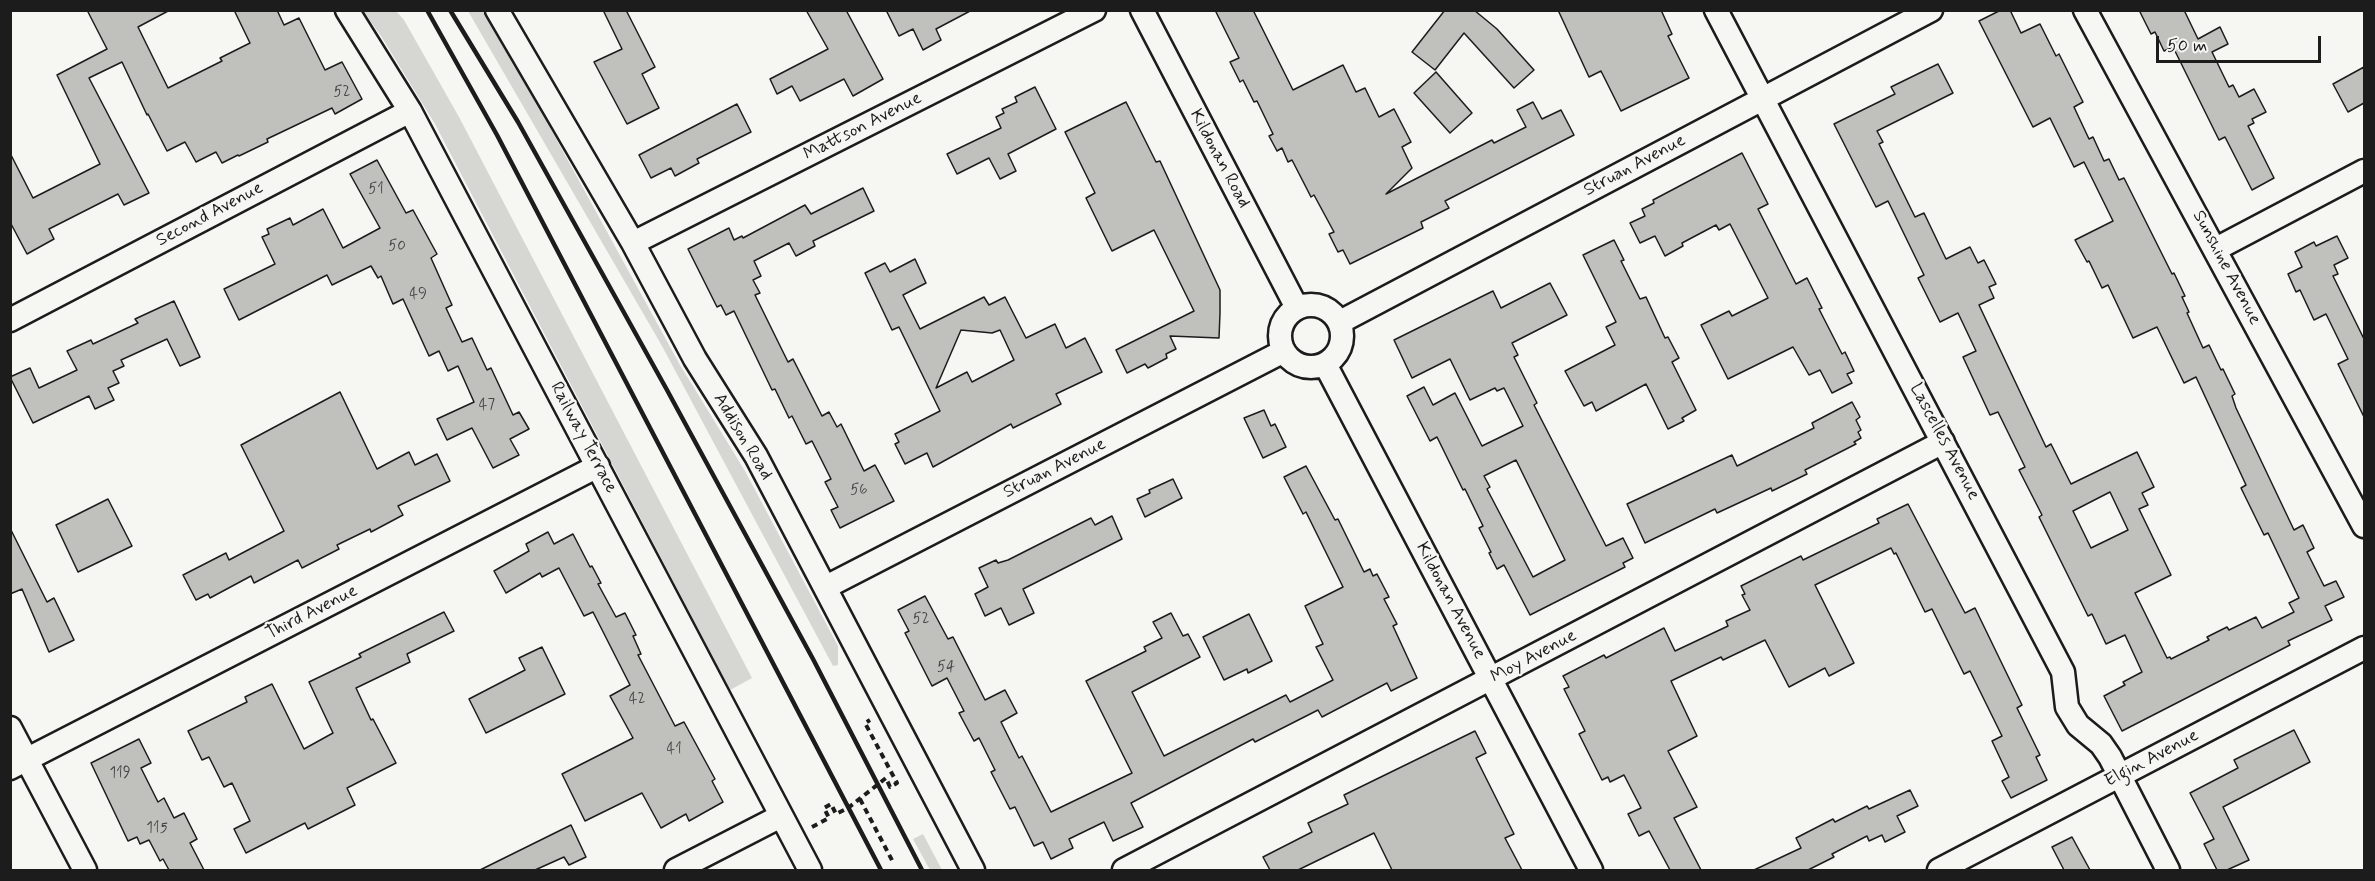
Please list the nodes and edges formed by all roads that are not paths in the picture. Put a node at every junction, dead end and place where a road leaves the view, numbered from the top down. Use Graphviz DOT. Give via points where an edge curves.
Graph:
graph roads {
  1 [pos="347,10"];
  2 [pos="497,10"];
  3 [pos="1094,10"];
  4 [pos="1142,10"];
  5 [pos="1716,10"];
  6 [pos="1931,10"];
  7 [pos="2085,10"];
  8 [pos="1763,99"];
  9 [pos="410,111"];
  10 [pos="2364,171"];
  11 [pos="633,243"];
  12 [pos="2216,249"];
  13 [pos="1297,308"];
  14 [pos="10,320"];
  15 [pos="1340,322"];
  16 [pos="1284,351"];
  17 [pos="1325,364"];
  18 [pos="1943,442"];
  19 [pos="598,466"];
  20 [pos="2364,526"];
  21 [pos="826,587"];
  22 [pos="2364,648"];
  23 [pos="1491,679"];
  24 [pos="10,728"];
  25 [pos="19,764"];
  26 [pos="2119,776"];
  27 [pos="781,816"];
  28 [pos="85,870"];
  29 [pos="676,870"];
  30 [pos="810,870"];
  31 [pos="973,870"];
  32 [pos="1124,870"];
  33 [pos="1591,870"];
  34 [pos="1940,870"];
  35 [pos="2168,870"];
  1 -- 9 [label="street, Railway Terrace"];
  2 -- 11 [label="street, Addison Road"];
  3 -- 11 [label="street, Mattson Avenue"];
  4 -- 13 [label="street, Kildonan Road"];
  5 -- 8 [label="street, Lascelles Avenue"];
  6 -- 8 [label="street, Struan Avenue"];
  7 -- 12 [label="street, Sunshine Avenue"];
  8 -- 15 [label="street, Struan Avenue"];
  8 -- 18 [label="street, Lascelles Avenue"];
  9 -- 14 [label="street, Second Avenue"];
  9 -- 19 [label="street, Railway Terrace"];
  10 -- 12 [label="street"];
  11 -- 21 [label="street, Addison Road" via="695,359 756,456"];
  12 -- 20 [label="street, Sunshine Avenue"];
  13 -- 15 [label="street" via="1311,304 1327,309"];
  13 -- 16 [label="street" via="1287,316 1280,332"];
  15 -- 17 [label="street" via="1342,339 1337,354"];
  16 -- 17 [label="street" via="1292,361 1308,367"];
  16 -- 21 [label="street, Struan Avenue"];
  17 -- 23 [label="street, Kildonan Avenue"];
  18 -- 23 [label="street, Moy Avenue"];
  18 -- 26 [label="street, Lascelles Avenue" via="2063,672 2067,707 2078,725 2101,744"];
  19 -- 25 [label="street, Third Avenue"];
  19 -- 27 [label="street, Railway Terrace"];
  21 -- 31 [label="street, Addison Road"];
  22 -- 26 [label="street, Elgin Avenue"];
  23 -- 32 [label="street, Moy Avenue"];
  23 -- 33 [label="street, Kildonan Avenue"];
  24 -- 25 [label="street"];
  25 -- 28 [label="street"];
  26 -- 34 [label="street, Elgin Avenue"];
  26 -- 35 [label="street, Lascelles Avenue"];
  27 -- 29 [label="street"];
  27 -- 30 [label="street, Railway Terrace"];
}
